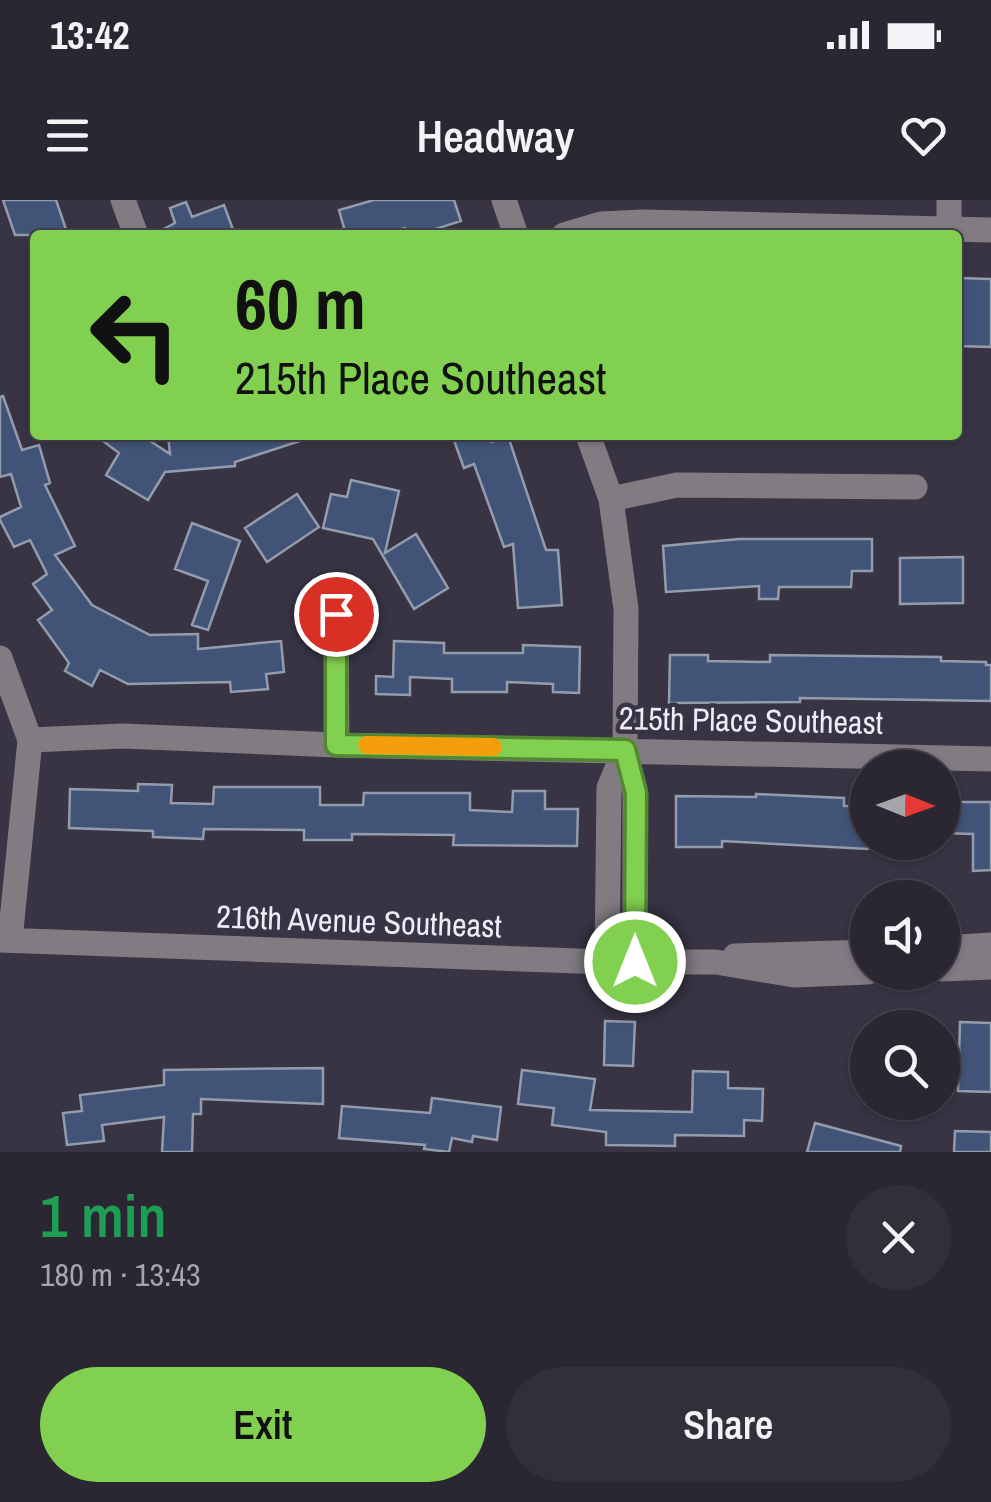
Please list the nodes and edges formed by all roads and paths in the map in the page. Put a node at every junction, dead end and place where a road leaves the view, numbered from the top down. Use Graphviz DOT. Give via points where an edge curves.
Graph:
graph roads {
  1 [pos="122,200"];
  2 [pos="504,200"];
  3 [pos="949,200"];
  4 [pos="948,228"];
  5 [pos="134,230"];
  6 [pos="514,230"];
  7 [pos="581,230"];
  8 [pos="991,230"];
  9 [pos="590,440"];
  10 [pos="915,487"];
  11 [pos="610,499"];
  12 [pos="336,614"];
  13 [pos="0,658"];
  14 [pos="30,740"];
  15 [pos="336,745"];
  16 [pos="625,750"];
  17 [pos="991,759"];
  18 [pos="5,940"];
  19 [pos="991,945"];
  20 [pos="960,947"];
  21 [pos="850,952"];
  22 [pos="607,962"];
  23 [pos="635,962"];
  24 [pos="716,962"];
  25 [pos="991,967"];
  26 [pos="960,968"];
  27 [pos="850,973"];
  1 -- 5 [label="street"];
  2 -- 6 [label="street"];
  3 -- 4 [label="street"];
  4 -- 7 [label="street" via="642,222"];
  4 -- 8 [label="street"];
  9 -- 11 [label="street"];
  10 -- 11 [label="street" via="677,485"];
  11 -- 16 [label="street" via="626,609"];
  12 -- 15 [label="street"];
  13 -- 14 [label="street"];
  14 -- 15 [label="street, 215th Place Southeast" via="124,736"];
  14 -- 18 [label="street"];
  15 -- 16 [label="street, 215th Place Southeast"];
  16 -- 17 [label="street, 215th Place Southeast"];
  16 -- 22 [label="street" via="609,788"];
  16 -- 23 [label="street" via="636,793"];
  18 -- 22 [label="street, 216th Avenue Southeast"];
  19 -- 20 [label="street"];
  21 -- 24 [label="street, 216th Avenue Southeast" via="743,953"];
  22 -- 23 [label="street, 216th Avenue Southeast"];
  23 -- 24 [label="street, 216th Avenue Southeast"];
  24 -- 27 [label="street, 216th Avenue Southeast" via="794,975"];
  25 -- 26 [label="street"];
}
